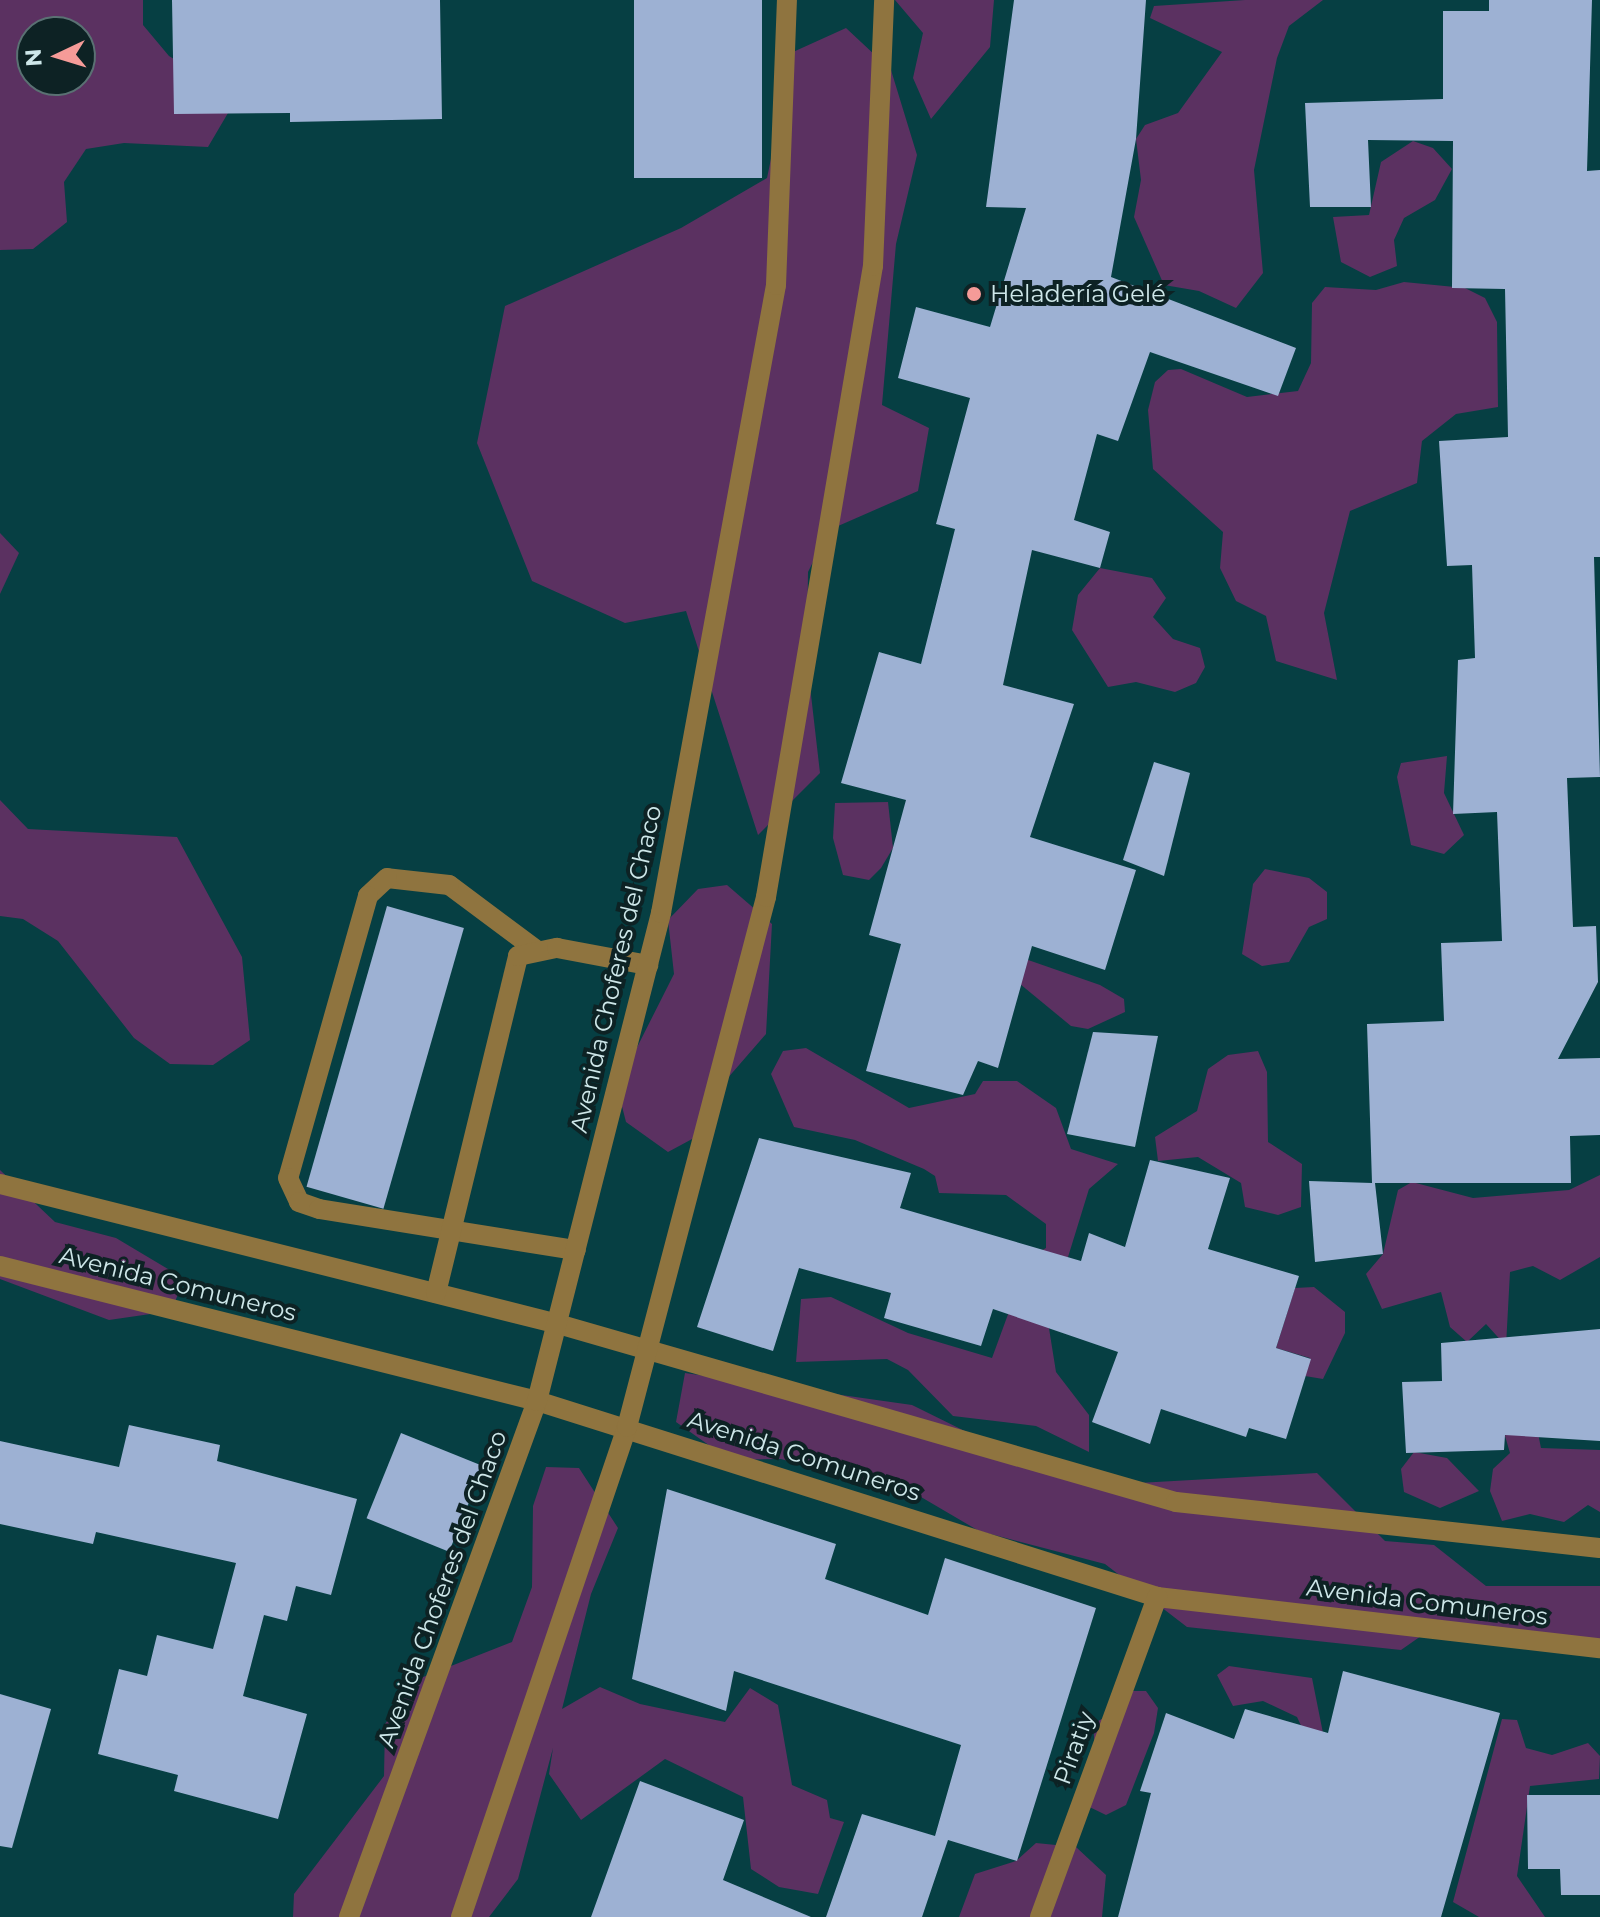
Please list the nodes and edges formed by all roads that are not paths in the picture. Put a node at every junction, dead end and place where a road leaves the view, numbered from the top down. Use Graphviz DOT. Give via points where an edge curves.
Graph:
graph roads {
  1 [pos="787,0"];
  2 [pos="884,0"];
  3 [pos="535,949"];
  4 [pos="648,965"];
  5 [pos="0,1184"];
  6 [pos="450,1235"];
  7 [pos="576,1250"];
  8 [pos="0,1266"];
  9 [pos="436,1293"];
  10 [pos="558,1324"];
  11 [pos="646,1348"];
  12 [pos="537,1401"];
  13 [pos="627,1427"];
  14 [pos="1600,1548"];
  15 [pos="1157,1597"];
  16 [pos="1600,1648"];
  17 [pos="349,1917"];
  18 [pos="461,1917"];
  19 [pos="1040,1917"];
  1 -- 4 [label="street, Avenida Choferes del Chaco" via="776,285"];
  2 -- 11 [label="street" via="873,266 766,897"];
  3 -- 4 [label="street"];
  3 -- 6 [label="street" via="518,956"];
  3 -- 6 [label="street" via="449,885 387,878 368,896 288,1178 299,1202"];
  4 -- 7 [label="street, Avenida Choferes del Chaco"];
  5 -- 9 [label="street"];
  6 -- 7 [label="street"];
  6 -- 9 [label="street"];
  7 -- 10 [label="street, Avenida Choferes del Chaco"];
  8 -- 12 [label="street, Avenida Comuneros"];
  9 -- 10 [label="street"];
  10 -- 11 [label="street"];
  10 -- 12 [label="street, Avenida Choferes del Chaco"];
  11 -- 13 [label="street"];
  11 -- 14 [label="street" via="1176,1502"];
  12 -- 13 [label="street, Avenida Comuneros"];
  12 -- 17 [label="street, Avenida Choferes del Chaco"];
  13 -- 15 [label="street, Avenida Comuneros"];
  13 -- 18 [label="street"];
  15 -- 16 [label="street, Avenida Comuneros"];
  15 -- 19 [label="street, Piratiy"];
}
